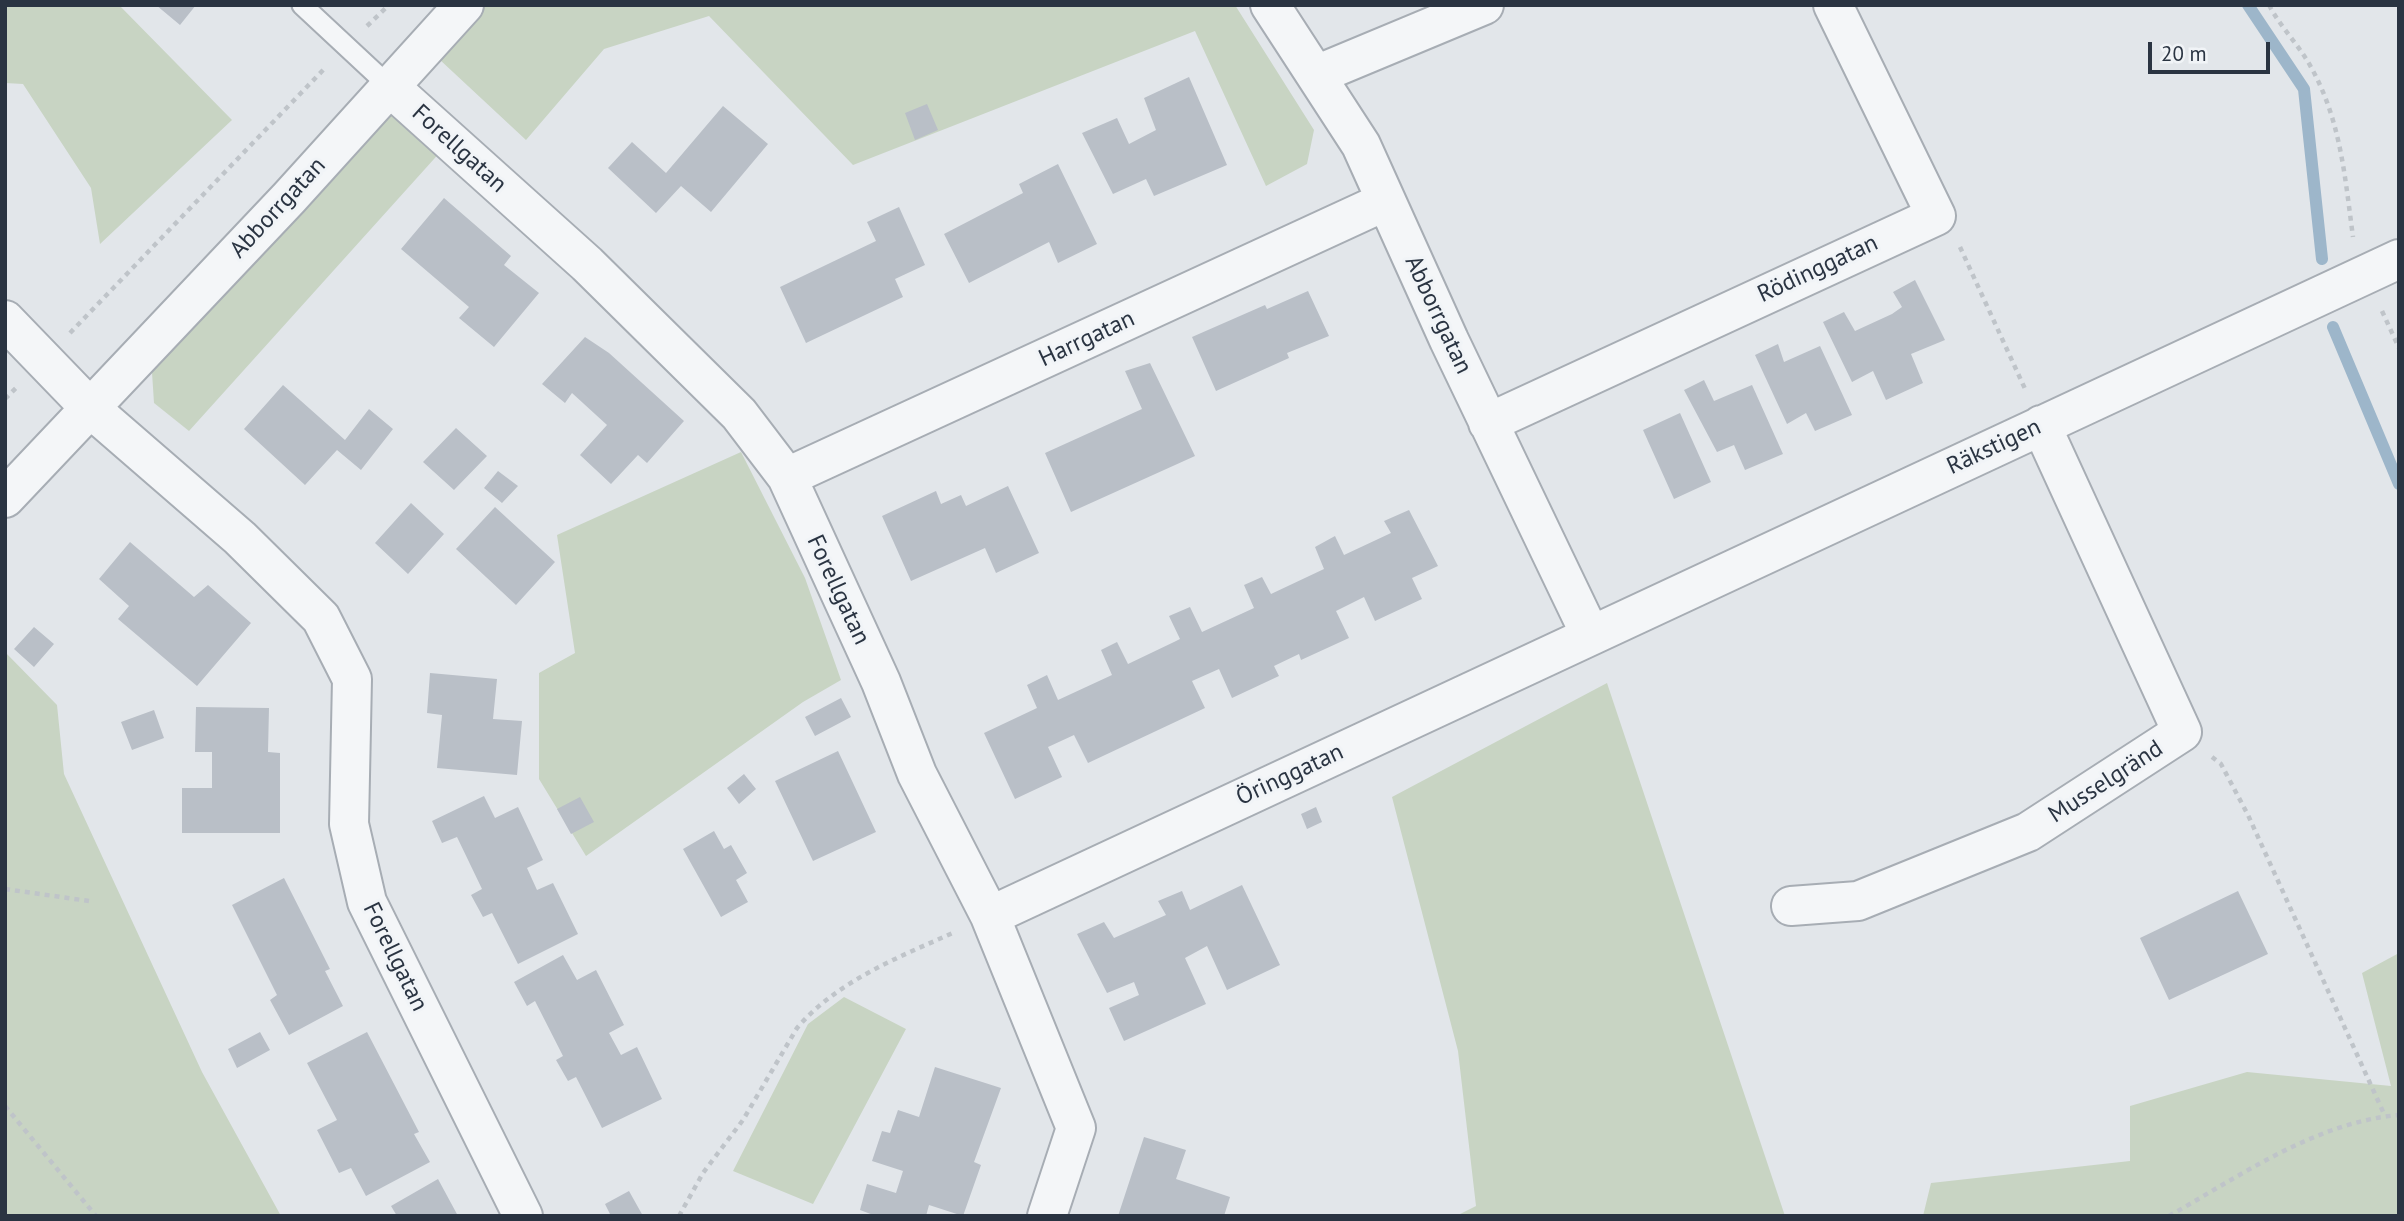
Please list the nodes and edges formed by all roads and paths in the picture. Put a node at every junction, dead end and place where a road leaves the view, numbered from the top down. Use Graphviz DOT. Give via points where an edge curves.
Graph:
graph roads {
  1 [pos="302,5"];
  2 [pos="389,5"];
  3 [pos="464,5"];
  4 [pos="1270,5"];
  5 [pos="1484,5"];
  6 [pos="1833,5"];
  7 [pos="2269,5"];
  8 [pos="346,47"];
  9 [pos="1316,75"];
  10 [pos="390,87"];
  11 [pos="1387,201"];
  12 [pos="1936,216"];
  13 [pos="2382,267"];
  14 [pos="5,320"];
  15 [pos="43,360"];
  16 [pos="5,399"];
  17 [pos="90,408"];
  18 [pos="1489,423"];
  19 [pos="2041,425"];
  20 [pos="787,477"];
  21 [pos="5,498"];
  22 [pos="1590,634"];
  23 [pos="2182,732"];
  24 [pos="5,889"];
  25 [pos="89,901"];
  26 [pos="1791,906"];
  27 [pos="990,916"];
  28 [pos="5,1106"];
  29 [pos="2399,1115"];
  30 [pos="2385,1116"];
  31 [pos="96,1216"];
  32 [pos="523,1216"];
  33 [pos="679,1216"];
  34 [pos="1046,1216"];
  35 [pos="2169,1216"];
  1 -- 8 [label="lane"];
  2 -- 8 [label="path"];
  3 -- 10 [label="street, Abborrgatan"];
  4 -- 9 [label="street, Abborrgatan"];
  5 -- 9 [label="street"];
  6 -- 12 [label="street"];
  7 -- 13 [label="path" via="2311,66 2332,113 2353,237"];
  8 -- 10 [label="lane"];
  8 -- 15 [label="path"];
  9 -- 11 [label="street, Abborrgatan" via="1361,145"];
  10 -- 17 [label="street, Abborrgatan"];
  10 -- 20 [label="street, Forellgatan" via="587,264 739,414"];
  11 -- 18 [label="street, Abborrgatan"];
  11 -- 20 [label="street, Harrgatan"];
  12 -- 18 [label="street, Rödinggatan"];
  12 -- 19 [label="path" via="1954,234"];
  13 -- 19 [label="street, Räkstigen"];
  14 -- 15 [label="street"];
  15 -- 16 [label="path"];
  15 -- 17 [label="street"];
  17 -- 21 [label="street, Abborrgatan"];
  17 -- 32 [label="street, Forellgatan" via="240,538 321,618 352,678 349,824 367,902"];
  18 -- 22 [label="street, Abborrgatan"];
  19 -- 22 [label="street, Räkstigen"];
  19 -- 23 [label="street, Musselgränd"];
  20 -- 27 [label="street, Forellgatan" via="918,774"];
  22 -- 27 [label="street, Öringgatan"];
  23 -- 26 [label="street, Musselgränd" via="2028,832 1858,901"];
  23 -- 30 [label="path" via="2221,764"];
  24 -- 25 [label="path"];
  27 -- 33 [label="path" via="853,981 808,1014"];
  27 -- 34 [label="street, Forellgatan" via="1076,1128"];
  28 -- 31 [label="path"];
  29 -- 30 [label="path"];
  30 -- 35 [label="path" via="2288,1149"];
}
